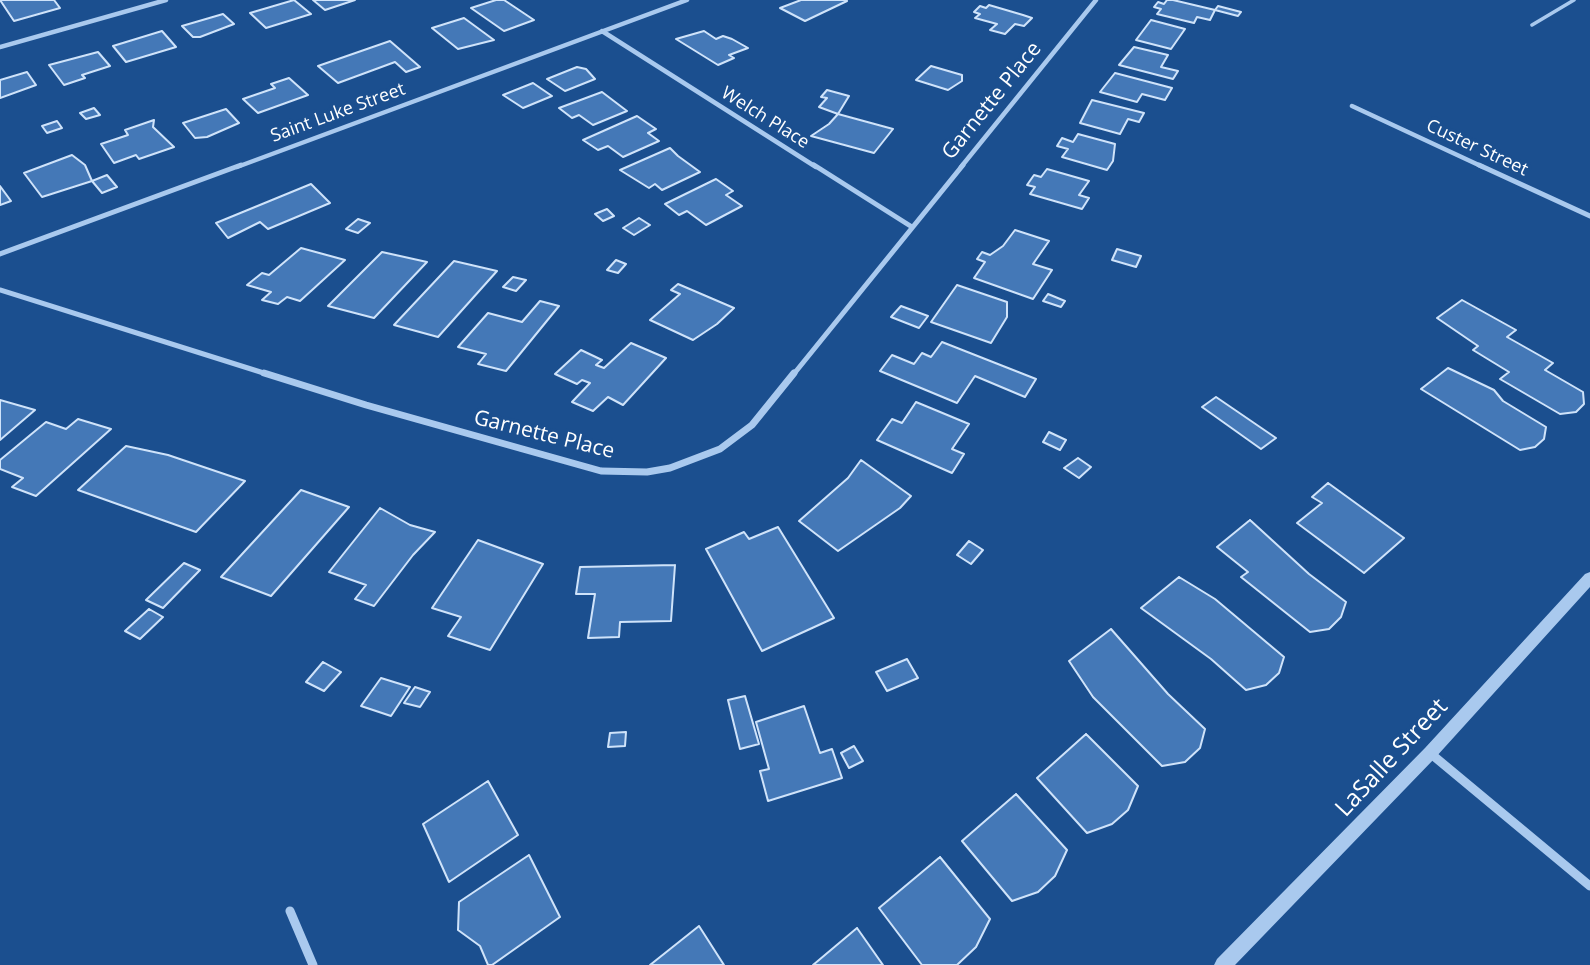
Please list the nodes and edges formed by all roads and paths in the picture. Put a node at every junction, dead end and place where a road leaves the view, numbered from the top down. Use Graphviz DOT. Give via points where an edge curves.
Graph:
graph roads {
  1 [pos="166,0"];
  2 [pos="687,0"];
  3 [pos="1096,0"];
  4 [pos="1574,0"];
  5 [pos="1532,25"];
  6 [pos="602,32"];
  7 [pos="0,47"];
  8 [pos="1352,106"];
  9 [pos="1590,216"];
  10 [pos="912,227"];
  11 [pos="0,254"];
  12 [pos="0,290"];
  13 [pos="1590,578"];
  14 [pos="1430,753"];
  15 [pos="1590,886"];
  16 [pos="290,911"];
  17 [pos="313,965"];
  18 [pos="1223,965"];
  1 -- 7 [label="street"];
  2 -- 6 [label="street, Saint Luke Street"];
  3 -- 10 [label="street, Garnette Place"];
  4 -- 5 [label="lane"];
  6 -- 10 [label="street, Welch Place"];
  6 -- 11 [label="street, Saint Luke Street"];
  8 -- 9 [label="street, Custer Street"];
  10 -- 12 [label="street, Garnette Place" via="752,425 700,458 647,472 588,467 366,405"];
  13 -- 14 [label="street, LaSalle Street"];
  14 -- 15 [label="street"];
  14 -- 18 [label="street, LaSalle Street"];
  16 -- 17 [label="street"];
}
